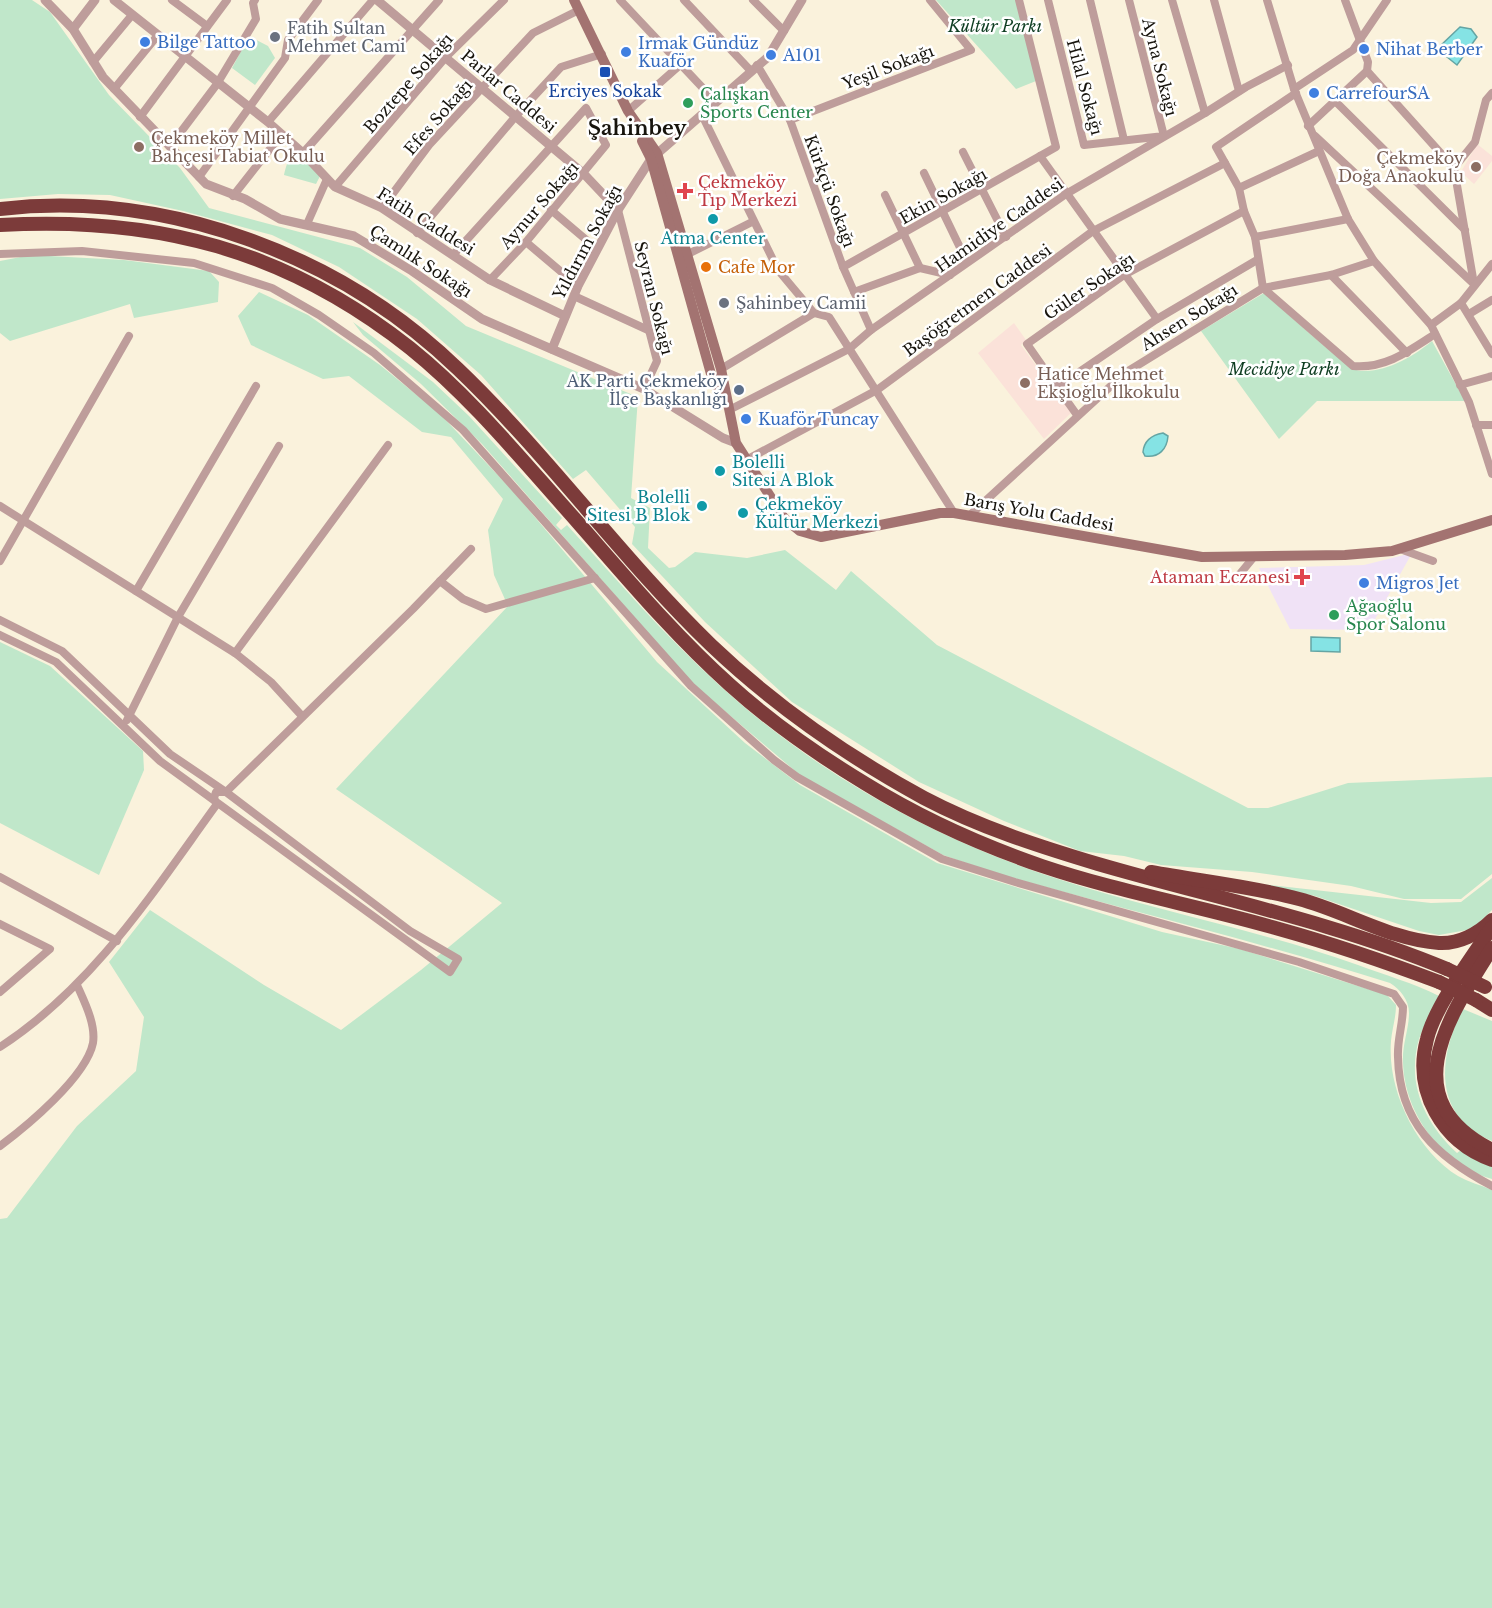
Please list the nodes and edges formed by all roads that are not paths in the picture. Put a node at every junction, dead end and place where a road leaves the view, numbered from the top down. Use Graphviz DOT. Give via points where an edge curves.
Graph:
graph roads {
  1 [pos="45,0"];
  2 [pos="95,0"];
  3 [pos="114,0"];
  4 [pos="172,0"];
  5 [pos="227,0"];
  6 [pos="318,0"];
  7 [pos="375,0"];
  8 [pos="439,0"];
  9 [pos="504,0"];
  10 [pos="620,0"];
  11 [pos="684,0"];
  12 [pos="753,0"];
  13 [pos="802,0"];
  14 [pos="930,0"];
  15 [pos="1019,0"];
  16 [pos="1048,0"];
  17 [pos="1090,0"];
  18 [pos="1129,0"];
  19 [pos="1172,0"];
  20 [pos="1214,0"];
  21 [pos="1267,0"];
  22 [pos="1345,0"];
  23 [pos="1387,0"];
  24 [pos="253,1"];
  25 [pos="577,5"];
  26 [pos="132,15"];
  27 [pos="207,26"];
  28 [pos="73,28"];
  29 [pos="413,29"];
  30 [pos="784,31"];
  31 [pos="158,35"];
  32 [pos="1359,43"];
  33 [pos="602,54"];
  34 [pos="446,57"];
  35 [pos="184,58"];
  36 [pos="93,62"];
  37 [pos="680,65"];
  38 [pos="1288,65"];
  39 [pos="754,68"];
  40 [pos="1367,71"];
  41 [pos="217,84"];
  42 [pos="481,88"];
  43 [pos="114,89"];
  44 [pos="1239,91"];
  45 [pos="1295,91"];
  46 [pos="1492,93"];
  47 [pos="716,102"];
  48 [pos="1336,102"];
  49 [pos="249,108"];
  50 [pos="628,111"];
  51 [pos="1206,113"];
  52 [pos="702,115"];
  53 [pos="140,117"];
  54 [pos="515,117"];
  55 [pos="790,120"];
  56 [pos="268,122"];
  57 [pos="1309,129"];
  58 [pos="281,135"];
  59 [pos="1164,136"];
  60 [pos="1124,140"];
  61 [pos="171,145"];
  62 [pos="550,146"];
  63 [pos="1319,151"];
  64 [pos="963,152"];
  65 [pos="303,153"];
  66 [pos="654,156"];
  67 [pos="1040,156"];
  68 [pos="1225,163"];
  69 [pos="1454,168"];
  70 [pos="924,173"];
  71 [pos="584,174"];
  72 [pos="199,177"];
  73 [pos="327,179"];
  74 [pos="335,187"];
  75 [pos="1239,188"];
  76 [pos="982,189"];
  77 [pos="1066,194"];
  78 [pos="885,195"];
  79 [pos="233,196"];
  80 [pos="382,208"];
  81 [pos="0,209"];
  82 [pos="551,210"];
  83 [pos="618,210"];
  84 [pos="943,211"];
  85 [pos="1244,211"];
  86 [pos="1348,219"];
  87 [pos="752,222"];
  88 [pos="306,224"];
  89 [pos="0,225"];
  90 [pos="1465,230"];
  91 [pos="1094,231"];
  92 [pos="417,232"];
  93 [pos="905,232"];
  94 [pos="1006,237"];
  95 [pos="1255,237"];
  96 [pos="526,242"];
  97 [pos="597,249"];
  98 [pos="0,254"];
  99 [pos="688,254"];
  100 [pos="453,255"];
  101 [pos="1257,260"];
  102 [pos="1374,261"];
  103 [pos="968,262"];
  104 [pos="1492,264"];
  105 [pos="843,267"];
  106 [pos="920,268"];
  107 [pos="1331,274"];
  108 [pos="950,275"];
  109 [pos="1124,275"];
  110 [pos="490,280"];
  111 [pos="1474,284"];
  112 [pos="578,286"];
  113 [pos="1263,288"];
  114 [pos="854,292"];
  115 [pos="574,296"];
  116 [pos="1492,300"];
  117 [pos="1461,303"];
  118 [pos="814,313"];
  119 [pos="1469,314"];
  120 [pos="565,316"];
  121 [pos="1157,319"];
  122 [pos="1431,325"];
  123 [pos="648,330"];
  124 [pos="871,330"];
  125 [pos="1435,334"];
  126 [pos="129,336"];
  127 [pos="1488,340"];
  128 [pos="552,349"];
  129 [pos="849,350"];
  130 [pos="1407,353"];
  131 [pos="1492,354"];
  132 [pos="721,369"];
  133 [pos="1492,376"];
  134 [pos="1460,385"];
  135 [pos="256,386"];
  136 [pos="1057,387"];
  137 [pos="644,389"];
  138 [pos="877,390"];
  139 [pos="729,411"];
  140 [pos="1077,415"];
  141 [pos="1476,425"];
  142 [pos="1492,425"];
  143 [pos="735,443"];
  144 [pos="388,445"];
  145 [pos="279,446"];
  146 [pos="746,460"];
  147 [pos="1492,474"];
  148 [pos="0,506"];
  149 [pos="954,513"];
  150 [pos="970,515"];
  151 [pos="23,520"];
  152 [pos="1492,520"];
  153 [pos="471,549"];
  154 [pos="1400,549"];
  155 [pos="1253,558"];
  156 [pos="0,561"];
  157 [pos="1434,561"];
  158 [pos="1239,575"];
  159 [pos="595,578"];
  160 [pos="440,581"];
  161 [pos="136,591"];
  162 [pos="178,617"];
  163 [pos="0,620"];
  164 [pos="0,635"];
  165 [pos="236,653"];
  166 [pos="128,716"];
  167 [pos="302,716"];
  168 [pos="123,726"];
  169 [pos="226,792"];
  170 [pos="217,804"];
  171 [pos="1089,861"];
  172 [pos="0,877"];
  173 [pos="1492,920"];
  174 [pos="0,924"];
  175 [pos="1492,927"];
  176 [pos="117,941"];
  177 [pos="1492,948"];
  178 [pos="77,985"];
  179 [pos="1489,989"];
  180 [pos="0,992"];
  181 [pos="1492,1010"];
  182 [pos="0,1047"];
  183 [pos="0,1146"];
  184 [pos="1492,1150"];
  185 [pos="1492,1160"];
  186 [pos="1492,1186"];
  1 -- 28 [label="street, Çamlık Sokağı"];
  2 -- 28 [label="street"];
  3 -- 26 [label="street, Fatih Caddesi"];
  4 -- 27 [label="street"];
  5 -- 27 [label="street"];
  6 -- 49 [label="street" via="288,40 285,58"];
  7 -- 29 [label="street, Parlar Caddesi"];
  7 -- 56 [label="street"];
  8 -- 29 [label="street"];
  9 -- 34 [label="street, Boztepe Sokağı"];
  10 -- 37 [label="street"];
  11 -- 39 [label="street, Kürkçü Sokağı"];
  12 -- 30 [label="street"];
  13 -- 30 [label="street, Yıldırım Sokağı"];
  14 -- 55 [label="street, Yeşil Sokağı" via="970,50"];
  15 -- 67 [label="street, Ekin Sokağı" via="1056,147"];
  16 -- 60 [label="street, Hilal Sokağı" via="1084,145"];
  17 -- 60 [label="street"];
  18 -- 59 [label="street, Ayna Sokağı"];
  19 -- 51 [label="street"];
  20 -- 44 [label="street"];
  21 -- 38 [label="street"];
  22 -- 32 [label="street"];
  23 -- 32 [label="street"];
  24 -- 41 [label="street" via="256,19"];
  25 -- 33 [label="main road"];
  25 -- 42 [label="street, Efes Sokağı" via="533,33"];
  26 -- 31 [label="street, Fatih Caddesi"];
  26 -- 36 [label="street"];
  27 -- 35 [label="street"];
  28 -- 36 [label="street, Çamlık Sokağı"];
  29 -- 34 [label="street, Parlar Caddesi"];
  29 -- 65 [label="street"];
  30 -- 39 [label="street, Yıldırım Sokağı" via="768,57"];
  31 -- 35 [label="street, Fatih Caddesi"];
  31 -- 43 [label="street"];
  32 -- 40 [label="street" via="1368,62"];
  32 -- 45 [label="street"];
  33 -- 50 [label="main road"];
  33 -- 54 [label="street" via="561,67"];
  34 -- 42 [label="street, Parlar Caddesi"];
  34 -- 74 [label="street, Boztepe Sokağı"];
  35 -- 41 [label="street, Fatih Caddesi"];
  35 -- 53 [label="street"];
  36 -- 43 [label="street, Çamlık Sokağı"];
  37 -- 47 [label="street"];
  37 -- 50 [label="street"];
  38 -- 44 [label="street, Hamidiye Caddesi"];
  38 -- 45 [label="street"];
  39 -- 47 [label="street, Yıldırım Sokağı"];
  39 -- 55 [label="street, Kürkçü Sokağı"];
  40 -- 48 [label="street"];
  40 -- 69 [label="street"];
  41 -- 49 [label="street, Fatih Caddesi"];
  41 -- 61 [label="street"];
  42 -- 54 [label="street, Parlar Caddesi"];
  42 -- 80 [label="street, Efes Sokağı" via="429,145"];
  43 -- 53 [label="street, Çamlık Sokağı"];
  44 -- 51 [label="street, Hamidiye Caddesi"];
  45 -- 57 [label="street"];
  45 -- 68 [label="street" via="1216,147"];
  46 -- 69 [label="street" via="1486,100 1475,142"];
  47 -- 52 [label="street, Yıldırım Sokağı"];
  48 -- 57 [label="street"];
  48 -- 90 [label="street"];
  49 -- 56 [label="street, Fatih Caddesi"];
  49 -- 72 [label="street"];
  50 -- 66 [label="main road"];
  51 -- 59 [label="street, Hamidiye Caddesi"];
  52 -- 66 [label="street, Yıldırım Sokağı"];
  52 -- 87 [label="street"];
  53 -- 61 [label="street, Çamlık Sokağı"];
  54 -- 62 [label="street, Parlar Caddesi"];
  54 -- 92 [label="street"];
  55 -- 105 [label="street, Kürkçü Sokağı"];
  56 -- 58 [label="street, Fatih Caddesi"];
  57 -- 63 [label="street"];
  57 -- 111 [label="street"];
  58 -- 65 [label="street, Fatih Caddesi"];
  58 -- 79 [label="street"];
  59 -- 60 [label="street, Ayna Sokağı"];
  59 -- 77 [label="street, Hamidiye Caddesi"];
  61 -- 72 [label="street, Çamlık Sokağı"];
  62 -- 71 [label="street, Parlar Caddesi"];
  62 -- 71 [label="street, Aynur Sokağı" via="586,108 606,145"];
  62 -- 100 [label="street"];
  63 -- 75 [label="street"];
  63 -- 86 [label="street"];
  64 -- 76 [label="street"];
  65 -- 73 [label="street, Fatih Caddesi"];
  66 -- 83 [label="street, Yıldırım Sokağı"];
  66 -- 99 [label="main road"];
  66 -- 139 [label="main road" via="711,374"];
  67 -- 76 [label="street, Ekin Sokağı"];
  67 -- 77 [label="street"];
  68 -- 75 [label="street"];
  68 -- 91 [label="street, Başöğretmen Caddesi"];
  69 -- 90 [label="street"];
  70 -- 84 [label="street"];
  71 -- 82 [label="street, Aynur Sokağı"];
  71 -- 83 [label="street, Parlar Caddesi"];
  72 -- 79 [label="street, Çamlık Sokağı"];
  73 -- 74 [label="street, Fatih Caddesi"];
  73 -- 88 [label="street"];
  74 -- 80 [label="street, Fatih Caddesi"];
  75 -- 85 [label="street"];
  76 -- 84 [label="street, Ekin Sokağı"];
  76 -- 94 [label="street"];
  77 -- 91 [label="street"];
  77 -- 94 [label="street, Hamidiye Caddesi"];
  78 -- 93 [label="street"];
  79 -- 88 [label="street, Çamlık Sokağı" via="280,219"];
  80 -- 92 [label="street, Fatih Caddesi"];
  81 -- 171 [label="highway" via="104,208 186,220 286,254 344,282 409,326 458,368 707,641 778,703 846,752 926,799 1000,833"];
  82 -- 96 [label="street, Aynur Sokağı"];
  82 -- 97 [label="street"];
  83 -- 97 [label="street, Yıldırım Sokağı"];
  83 -- 123 [label="street, Seyran Sokağı"];
  84 -- 93 [label="street, Ekin Sokağı"];
  84 -- 103 [label="street"];
  85 -- 95 [label="street"];
  85 -- 109 [label="street, Güler Sokağı"];
  86 -- 95 [label="street"];
  86 -- 102 [label="street"];
  87 -- 99 [label="street"];
  87 -- 118 [label="street" via="778,270"];
  88 -- 128 [label="street, Çamlık Sokağı" via="354,236 412,270 482,319"];
  89 -- 181 [label="highway, bridge" via="111,225 198,240 250,256 335,296 414,351 491,426 654,608 728,683 777,723 907,808 1044,867 1377,958 1439,982"];
  90 -- 111 [label="street"];
  91 -- 109 [label="street"];
  91 -- 138 [label="street, Başöğretmen Caddesi"];
  92 -- 100 [label="street, Fatih Caddesi"];
  93 -- 105 [label="street, Ekin Sokağı"];
  93 -- 106 [label="street"];
  94 -- 103 [label="street, Hamidiye Caddesi"];
  95 -- 101 [label="street"];
  96 -- 110 [label="street, Aynur Sokağı"];
  96 -- 112 [label="street"];
  97 -- 112 [label="street, Yıldırım Sokağı"];
  98 -- 159 [label="street" via="81,251 194,263 272,288 350,335 432,401 514,485"];
  99 -- 132 [label="main road"];
  100 -- 110 [label="street, Fatih Caddesi"];
  101 -- 113 [label="street"];
  101 -- 121 [label="street"];
  102 -- 107 [label="street, Ahsen Sokağı"];
  102 -- 122 [label="street"];
  103 -- 108 [label="street, Hamidiye Caddesi"];
  104 -- 111 [label="street"];
  105 -- 114 [label="street, Kürkçü Sokağı"];
  106 -- 108 [label="street"];
  106 -- 114 [label="street"];
  107 -- 113 [label="street, Ahsen Sokağı"];
  107 -- 130 [label="street"];
  108 -- 124 [label="street, Hamidiye Caddesi"];
  109 -- 121 [label="street"];
  109 -- 136 [label="street, Güler Sokağı" via="1028,344"];
  110 -- 120 [label="street, Fatih Caddesi"];
  111 -- 117 [label="street"];
  112 -- 115 [label="street, Yıldırım Sokağı"];
  113 -- 130 [label="street" via="1353,366 1371,368"];
  113 -- 140 [label="street, Ahsen Sokağı" via="1125,373"];
  114 -- 124 [label="street, Kürkçü Sokağı"];
  115 -- 120 [label="street, Yıldırım Sokağı"];
  115 -- 123 [label="street"];
  116 -- 119 [label="street"];
  117 -- 119 [label="street"];
  117 -- 122 [label="street"];
  118 -- 129 [label="street" via="829,317"];
  118 -- 132 [label="street"];
  119 -- 127 [label="street"];
  120 -- 128 [label="street, Yıldırım Sokağı"];
  121 -- 136 [label="street"];
  122 -- 125 [label="street"];
  123 -- 137 [label="street, Seyran Sokağı" via="657,361"];
  124 -- 129 [label="street, Hamidiye Caddesi"];
  125 -- 130 [label="street"];
  125 -- 134 [label="street"];
  126 -- 151 [label="street"];
  127 -- 131 [label="street"];
  128 -- 137 [label="street, Çamlık Sokağı"];
  129 -- 138 [label="street"];
  129 -- 139 [label="street, Hamidiye Caddesi"];
  132 -- 139 [label="main road"];
  133 -- 134 [label="street"];
  134 -- 141 [label="street"];
  135 -- 161 [label="street"];
  136 -- 140 [label="street"];
  137 -- 143 [label="street, Çamlık Sokağı"];
  138 -- 146 [label="street, Başöğretmen Caddesi"];
  138 -- 149 [label="street"];
  139 -- 143 [label="main road"];
  140 -- 150 [label="street, Ahsen Sokağı"];
  141 -- 142 [label="street"];
  141 -- 147 [label="street"];
  143 -- 146 [label="main road"];
  144 -- 165 [label="street"];
  145 -- 162 [label="street"];
  146 -- 149 [label="main road, Barış Yolu Caddesi" via="790,525 821,537"];
  148 -- 151 [label="street"];
  149 -- 150 [label="main road, Barış Yolu Caddesi"];
  150 -- 155 [label="main road, Barış Yolu Caddesi" via="1184,555"];
  151 -- 156 [label="street"];
  151 -- 161 [label="street"];
  152 -- 154 [label="main road, Barış Yolu Caddesi"];
  153 -- 160 [label="street"];
  154 -- 155 [label="main road, Barış Yolu Caddesi"];
  154 -- 157 [label="street, Barış Yolu Caddesi"];
  155 -- 158 [label="street"];
  159 -- 160 [label="street" via="486,609 463,599"];
  159 -- 186 [label="street" via="691,686 774,760 942,859 1299,962 1394,994 1403,1007 1398,1040 1402,1086 1417,1129 1459,1168"];
  160 -- 167 [label="street"];
  161 -- 162 [label="street"];
  162 -- 165 [label="street"];
  162 -- 166 [label="street"];
  163 -- 166 [label="street" via="62,651"];
  164 -- 168 [label="street" via="56,662"];
  165 -- 167 [label="street" via="271,682"];
  166 -- 168 [label="street"];
  166 -- 169 [label="street" via="170,754"];
  167 -- 169 [label="street"];
  168 -- 170 [label="street"];
  169 -- 170 [label="street" via="216,792"];
  169 -- 170 [label="street" via="410,931 458,959 450,972"];
  170 -- 176 [label="street"];
  171 -- 173 [label="highway" via="1290,897 1425,941 1452,943"];
  171 -- 179 [label="highway, bridge" via="1335,928 1447,969"];
  172 -- 176 [label="street"];
  174 -- 180 [label="street" via="50,949"];
  175 -- 185 [label="highway" via="1442,1007 1427,1037 1424,1058 1428,1095 1445,1128 1463,1147"];
  176 -- 178 [label="street"];
  177 -- 184 [label="highway" via="1445,1029 1436,1065 1437,1085 1451,1118 1473,1140"];
  178 -- 182 [label="street"];
  178 -- 183 [label="street" via="90,1016 93,1043 74,1079"];
}
